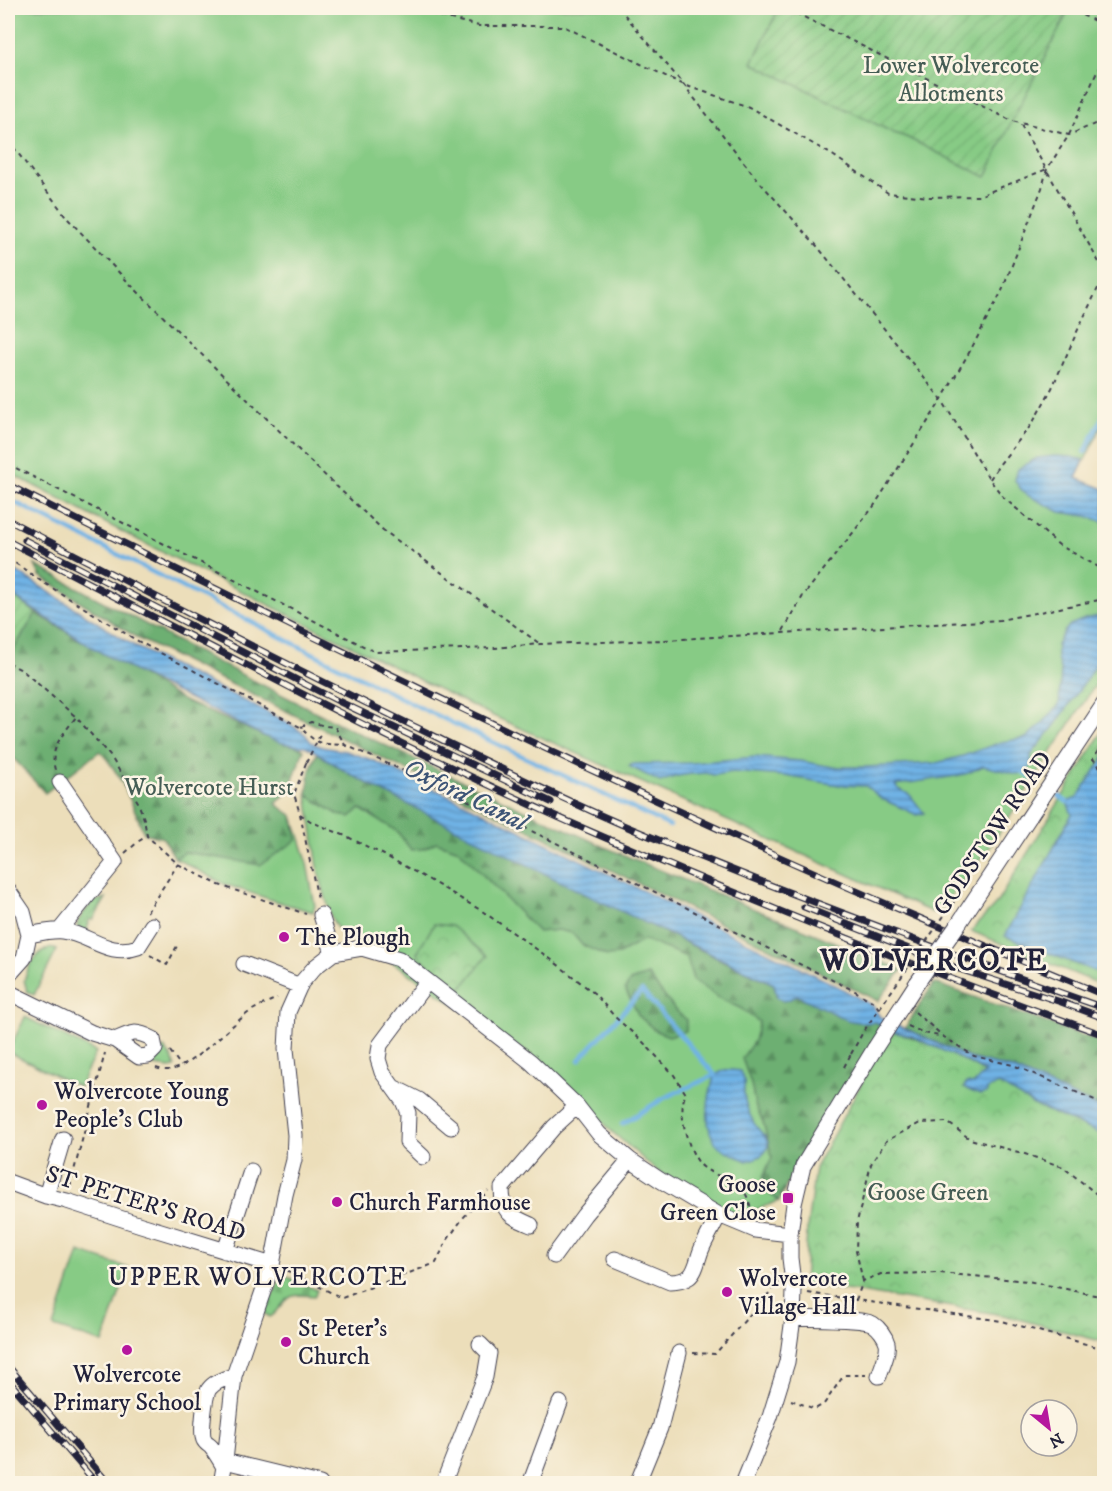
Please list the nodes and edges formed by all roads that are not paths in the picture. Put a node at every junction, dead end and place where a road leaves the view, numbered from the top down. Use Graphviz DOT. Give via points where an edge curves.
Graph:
graph roads {
  1 [pos="1104,704"];
  2 [pos="60,782"];
  3 [pos="8,890"];
  4 [pos="322,917"];
  5 [pos="152,925"];
  6 [pos="60,930"];
  7 [pos="29,935"];
  8 [pos="333,953"];
  9 [pos="244,964"];
  10 [pos="8,976"];
  11 [pos="427,982"];
  12 [pos="299,987"];
  13 [pos="8,992"];
  14 [pos="110,1046"];
  15 [pos="390,1085"];
  16 [pos="577,1106"];
  17 [pos="451,1127"];
  18 [pos="63,1139"];
  19 [pos="423,1156"];
  20 [pos="630,1160"];
  21 [pos="251,1171"];
  22 [pos="8,1182"];
  23 [pos="46,1196"];
  24 [pos="719,1215"];
  25 [pos="531,1226"];
  26 [pos="790,1234"];
  27 [pos="225,1251"];
  28 [pos="554,1256"];
  29 [pos="615,1259"];
  30 [pos="272,1265"];
  31 [pos="793,1318"];
  32 [pos="480,1344"];
  33 [pos="679,1353"];
  34 [pos="234,1376"];
  35 [pos="879,1376"];
  36 [pos="560,1403"];
  37 [pos="225,1464"];
  38 [pos="221,1484"];
  39 [pos="320,1484"];
  40 [pos="443,1484"];
  41 [pos="530,1484"];
  42 [pos="637,1484"];
  43 [pos="743,1484"];
  1 -- 26 [label="street, GODSTOW ROAD, bridge" via="917,983 911,1004 875,1048 803,1166"];
  2 -- 6 [label="street" via="115,862"];
  3 -- 7 [label="street" via="22,912"];
  4 -- 8 [label="street"];
  5 -- 6 [label="street" via="138,947 122,951"];
  6 -- 7 [label="street"];
  7 -- 10 [label="street" via="24,958"];
  8 -- 11 [label="street" via="362,948 399,959"];
  8 -- 12 [label="street"];
  9 -- 12 [label="street"];
  11 -- 15 [label="street" via="380,1046 378,1059"];
  11 -- 16 [label="street" via="531,1062"];
  12 -- 30 [label="street" via="288,1012 286,1049 294,1160"];
  13 -- 14 [label="street" via="92,1033"];
  15 -- 17 [label="street" via="419,1100"];
  15 -- 19 [label="street" via="408,1113 407,1142"];
  16 -- 20 [label="street" via="599,1134"];
  16 -- 25 [label="street" via="495,1189 512,1217"];
  18 -- 23 [label="street"];
  20 -- 24 [label="street"];
  20 -- 28 [label="street"];
  21 -- 27 [label="street"];
  22 -- 23 [label="street, ST PETER'S ROAD"];
  23 -- 27 [label="street, ST PETER'S ROAD"];
  24 -- 26 [label="street" via="755,1230"];
  24 -- 29 [label="street" via="691,1276 686,1279 670,1282"];
  26 -- 31 [label="street, GODSTOW ROAD"];
  27 -- 30 [label="street, ST PETER'S ROAD"];
  30 -- 34 [label="street"];
  31 -- 35 [label="street" via="872,1323 887,1344"];
  31 -- 43 [label="street, GODSTOW ROAD" via="787,1362"];
  32 -- 40 [label="street" via="489,1353 485,1377"];
  33 -- 42 [label="street" via="660,1428"];
  34 -- 37 [label="street"];
  34 -- 37 [label="street" via="210,1388 202,1432 203,1440"];
  36 -- 41 [label="street"];
  37 -- 38 [label="street"];
  37 -- 39 [label="street"];
}
